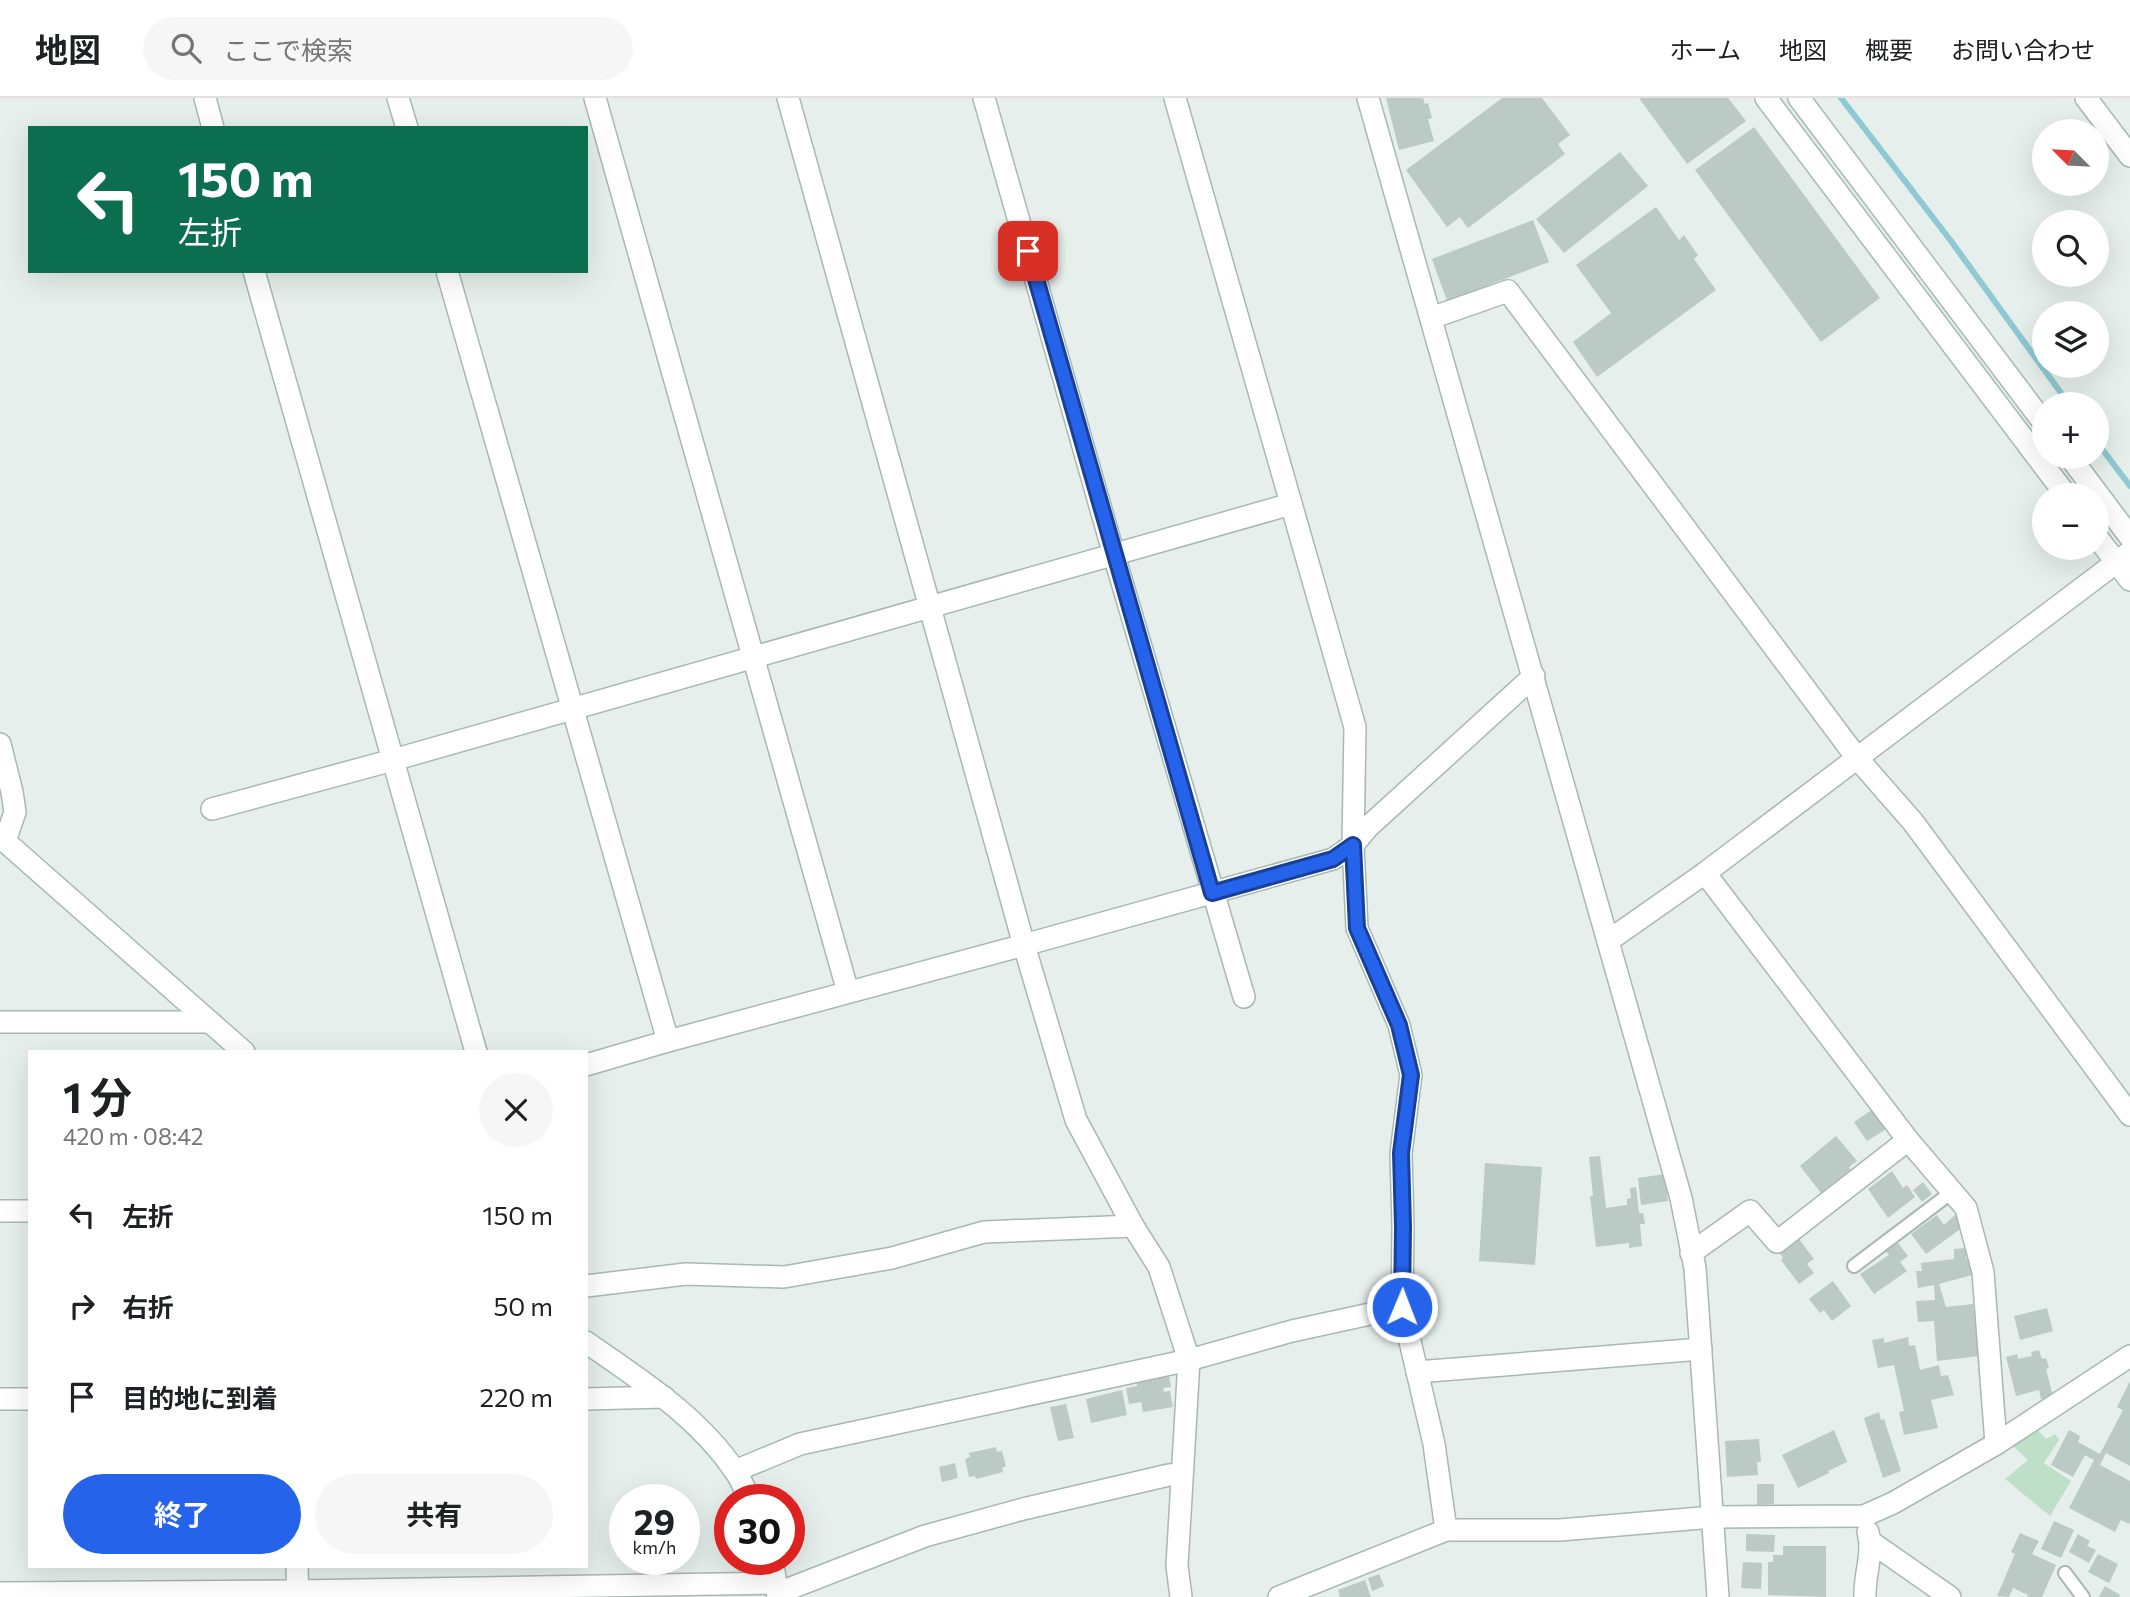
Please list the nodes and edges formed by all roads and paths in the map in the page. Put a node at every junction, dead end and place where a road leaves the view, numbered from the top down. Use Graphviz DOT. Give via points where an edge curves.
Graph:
graph roads {
  1 [pos="205,98"];
  2 [pos="398,98"];
  3 [pos="595,98"];
  4 [pos="788,98"];
  5 [pos="984,98"];
  6 [pos="1175,98"];
  7 [pos="1368,98"];
  8 [pos="1766,98"];
  9 [pos="1799,98"];
  10 [pos="2086,98"];
  11 [pos="213,126"];
  12 [pos="406,126"];
  13 [pos="2130,156"];
  14 [pos="255,273"];
  15 [pos="448,273"];
  16 [pos="1431,318"];
  17 [pos="2032,407"];
  18 [pos="2079,469"];
  19 [pos="2057,483"];
  20 [pos="1291,503"];
  21 [pos="2130,537"];
  22 [pos="2109,546"];
  23 [pos="1114,555"];
  24 [pos="2123,557"];
  25 [pos="2130,580"];
  26 [pos="929,608"];
  27 [pos="753,657"];
  28 [pos="1534,676"];
  29 [pos="572,707"];
  30 [pos="0,744"];
  31 [pos="1857,758"];
  32 [pos="393,760"];
  33 [pos="212,809"];
  34 [pos="3,839"];
  35 [pos="1353,845"];
  36 [pos="1705,873"];
  37 [pos="1212,893"];
  38 [pos="1608,940"];
  39 [pos="1024,945"];
  40 [pos="848,992"];
  41 [pos="1244,998"];
  42 [pos="0,1022"];
  43 [pos="210,1022"];
  44 [pos="668,1041"];
  45 [pos="242,1050"];
  46 [pos="475,1050"];
  47 [pos="588,1064"];
  48 [pos="2130,1115"];
  49 [pos="1908,1140"];
  50 [pos="1952,1192"];
  51 [pos="0,1211"];
  52 [pos="28,1211"];
  53 [pos="1133,1226"];
  54 [pos="1691,1252"];
  55 [pos="1854,1266"];
  56 [pos="588,1286"];
  57 [pos="1402,1307"];
  58 [pos="588,1343"];
  59 [pos="1701,1349"];
  60 [pos="2130,1356"];
  61 [pos="1189,1360"];
  62 [pos="1418,1372"];
  63 [pos="664,1397"];
  64 [pos="0,1399"];
  65 [pos="28,1399"];
  66 [pos="588,1399"];
  67 [pos="1996,1444"];
  68 [pos="735,1471"];
  69 [pos="1182,1474"];
  70 [pos="742,1484"];
  71 [pos="1864,1516"];
  72 [pos="1713,1517"];
  73 [pos="1446,1530"];
  74 [pos="1871,1542"];
  75 [pos="297,1568"];
  76 [pos="2065,1573"];
  77 [pos="777,1591"];
  78 [pos="0,1592"];
  79 [pos="298,1594"];
  80 [pos="1181,1597"];
  81 [pos="1279,1597"];
  82 [pos="1718,1597"];
  83 [pos="1865,1597"];
  84 [pos="1950,1597"];
  85 [pos="2082,1597"];
  1 -- 11 [label="street"];
  2 -- 12 [label="street"];
  3 -- 27 [label="street"];
  4 -- 26 [label="street"];
  5 -- 23 [label="street"];
  6 -- 20 [label="street"];
  7 -- 16 [label="street"];
  8 -- 19 [label="street"];
  9 -- 17 [label="street"];
  10 -- 13 [label="street"];
  14 -- 32 [label="street"];
  15 -- 29 [label="street"];
  16 -- 28 [label="street"];
  16 -- 31 [label="street" via="1508,291"];
  18 -- 21 [label="street"];
  20 -- 23 [label="street"];
  20 -- 35 [label="street" via="1355,727"];
  22 -- 24 [label="street"];
  23 -- 26 [label="street"];
  23 -- 37 [label="street"];
  24 -- 25 [label="street"];
  24 -- 31 [label="street"];
  26 -- 27 [label="street"];
  26 -- 39 [label="street"];
  27 -- 29 [label="street"];
  27 -- 40 [label="street"];
  28 -- 35 [label="street"];
  28 -- 38 [label="street"];
  29 -- 32 [label="street"];
  29 -- 44 [label="street"];
  30 -- 34 [label="street" via="15,812"];
  31 -- 36 [label="street"];
  31 -- 48 [label="street" via="1913,822"];
  32 -- 33 [label="street"];
  32 -- 46 [label="street"];
  34 -- 43 [label="street"];
  35 -- 37 [label="street" via="1333,859"];
  35 -- 57 [label="street" via="1357,928 1399,1025 1411,1075 1401,1153"];
  36 -- 38 [label="street"];
  36 -- 49 [label="street"];
  37 -- 39 [label="street"];
  37 -- 41 [label="street"];
  38 -- 54 [label="street" via="1681,1198"];
  39 -- 40 [label="street"];
  39 -- 53 [label="street" via="1076,1120"];
  40 -- 44 [label="street"];
  42 -- 43 [label="street"];
  43 -- 45 [label="street"];
  44 -- 47 [label="street"];
  49 -- 50 [label="street"];
  49 -- 54 [label="street" via="1777,1242 1749,1211"];
  50 -- 55 [label="lane"];
  50 -- 67 [label="street" via="1966,1208 1983,1272"];
  51 -- 52 [label="street"];
  53 -- 56 [label="street" via="984,1233 891,1258 784,1277 686,1274"];
  53 -- 61 [label="street" via="1159,1267"];
  54 -- 59 [label="street"];
  57 -- 61 [label="street"];
  57 -- 62 [label="street"];
  58 -- 63 [label="street"];
  59 -- 62 [label="street"];
  59 -- 72 [label="street"];
  60 -- 67 [label="street"];
  61 -- 68 [label="street" via="800,1444"];
  61 -- 69 [label="street"];
  62 -- 73 [label="street"];
  63 -- 66 [label="street"];
  63 -- 68 [label="street" via="690,1418"];
  64 -- 65 [label="street"];
  67 -- 71 [label="street"];
  68 -- 70 [label="street"];
  69 -- 77 [label="street" via="925,1536 796,1588"];
  69 -- 80 [label="street" via="1177,1566"];
  71 -- 72 [label="street"];
  71 -- 74 [label="street"];
  72 -- 73 [label="street" via="1560,1530"];
  72 -- 82 [label="street"];
  73 -- 81 [label="street"];
  74 -- 83 [label="street"];
  74 -- 84 [label="street"];
  75 -- 79 [label="street"];
  76 -- 85 [label="lane"];
  77 -- 79 [label="street"];
  78 -- 79 [label="street"];
}
